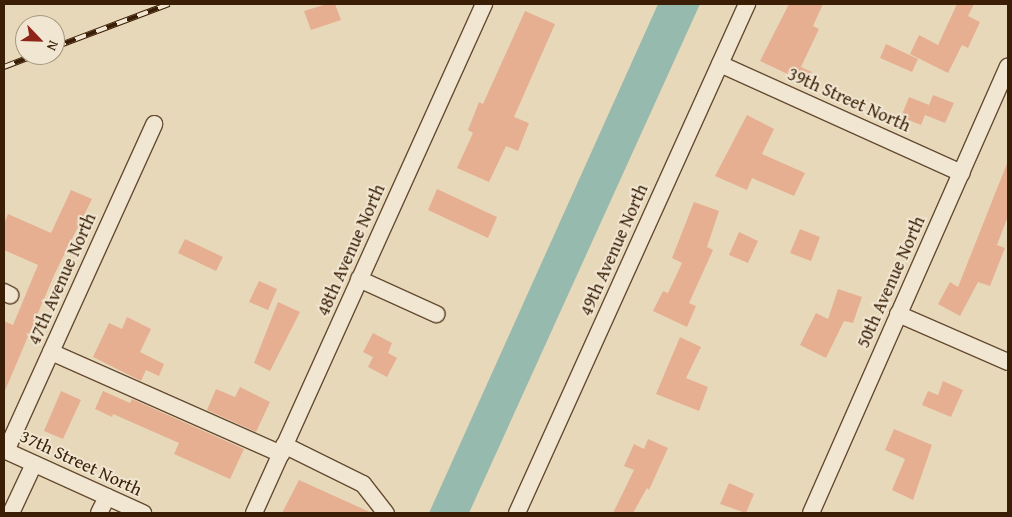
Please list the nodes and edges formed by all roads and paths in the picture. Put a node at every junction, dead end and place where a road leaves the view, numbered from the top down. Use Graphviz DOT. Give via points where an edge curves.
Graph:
graph roads {
  1 [pos="484,4"];
  2 [pos="747,4"];
  3 [pos="720,64"];
  4 [pos="1008,66"];
  5 [pos="154,124"];
  6 [pos="961,173"];
  7 [pos="360,279"];
  8 [pos="436,314"];
  9 [pos="898,314"];
  10 [pos="51,352"];
  11 [pos="1008,362"];
  12 [pos="5,450"];
  13 [pos="282,450"];
  14 [pos="34,464"];
  15 [pos="107,497"];
  16 [pos="11,513"];
  17 [pos="100,513"];
  18 [pos="142,513"];
  19 [pos="254,513"];
  20 [pos="386,513"];
  21 [pos="517,513"];
  22 [pos="812,513"];
  1 -- 7 [label="street, 48th Avenue North"];
  2 -- 3 [label="street, 49th Avenue North"];
  3 -- 6 [label="street, 39th Street North"];
  3 -- 21 [label="street, 49th Avenue North"];
  4 -- 6 [label="street, 50th Avenue North"];
  5 -- 10 [label="street, 47th Avenue North"];
  6 -- 9 [label="street, 50th Avenue North"];
  7 -- 8 [label="street"];
  7 -- 13 [label="street, 48th Avenue North"];
  9 -- 11 [label="street"];
  9 -- 22 [label="street, 50th Avenue North"];
  10 -- 12 [label="street, 47th Avenue North"];
  10 -- 13 [label="street"];
  12 -- 14 [label="street, 37th Street North"];
  13 -- 19 [label="street, 48th Avenue North"];
  13 -- 20 [label="street" via="363,484"];
  14 -- 15 [label="street, 37th Street North"];
  14 -- 16 [label="street"];
  15 -- 17 [label="street"];
  15 -- 18 [label="street, 37th Street North"];
}
